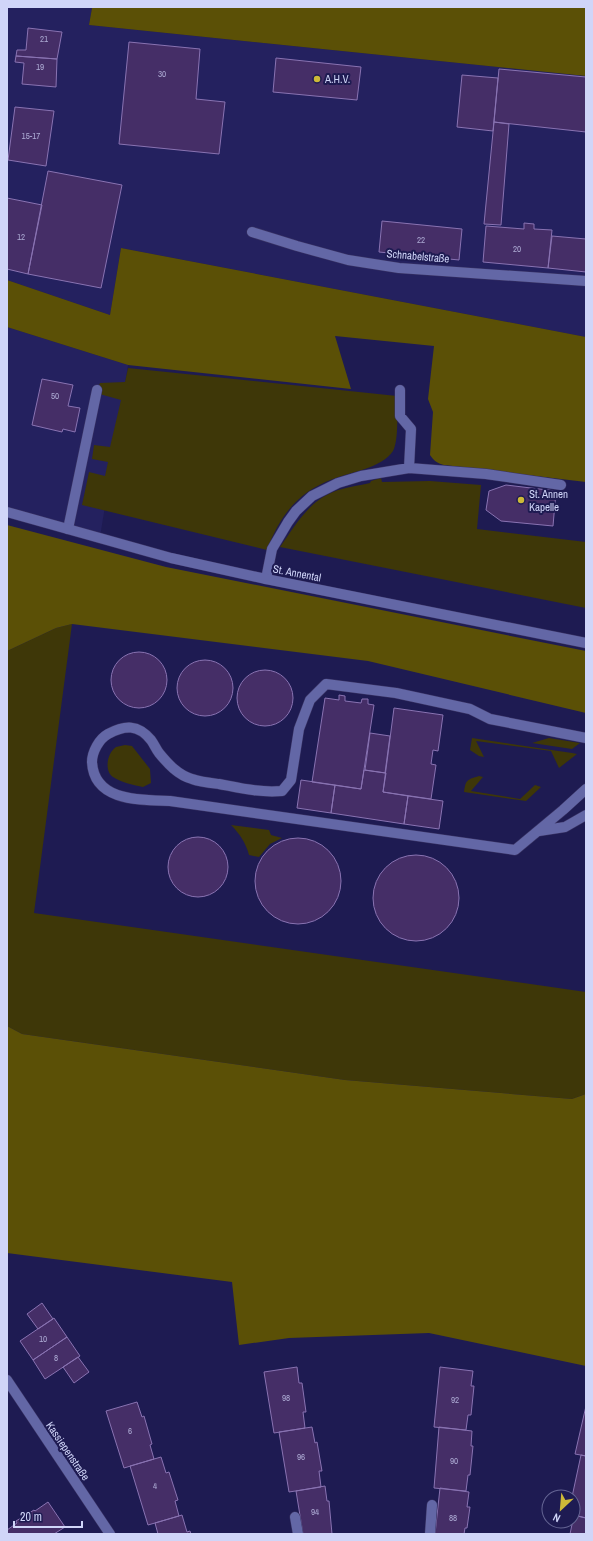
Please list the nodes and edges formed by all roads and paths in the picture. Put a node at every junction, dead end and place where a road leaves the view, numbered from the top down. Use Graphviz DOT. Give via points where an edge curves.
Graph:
graph roads {
  1 [pos="252,232"];
  2 [pos="586,282"];
  3 [pos="97,390"];
  4 [pos="400,390"];
  5 [pos="409,468"];
  6 [pos="561,485"];
  7 [pos="7,512"];
  8 [pos="68,529"];
  9 [pos="266,579"];
  10 [pos="586,642"];
  11 [pos="586,738"];
  12 [pos="586,789"];
  13 [pos="586,815"];
  14 [pos="538,831"];
  15 [pos="7,1380"];
  16 [pos="432,1505"];
  17 [pos="295,1517"];
  18 [pos="110,1534"];
  19 [pos="298,1534"];
  20 [pos="430,1534"];
  1 -- 2 [label="street, Schnabelstraße" via="348,260 399,268"];
  3 -- 8 [label="street"];
  4 -- 5 [label="street" via="400,416 411,429"];
  5 -- 6 [label="street" via="486,474"];
  5 -- 9 [label="street" via="361,476 312,496 296,511 272,549"];
  7 -- 8 [label="street, St. Annental"];
  8 -- 9 [label="street, St. Annental" via="171,558"];
  9 -- 10 [label="street, St. Annental"];
  11 -- 14 [label="street" via="490,719 470,709 433,701 326,684 310,700 299,729 291,780 282,791 267,793 193,780 180,774 158,752 151,740 140,730 132,728 120,728 104,736 94,752 92,761 94,773 101,785 110,793 126,798 170,801 515,850"];
  12 -- 14 [label="street"];
  13 -- 14 [label="street" via="565,827"];
  15 -- 18 [label="street, Kassiepenstraße"];
  16 -- 20 [label="street"];
  17 -- 19 [label="street"];
}
